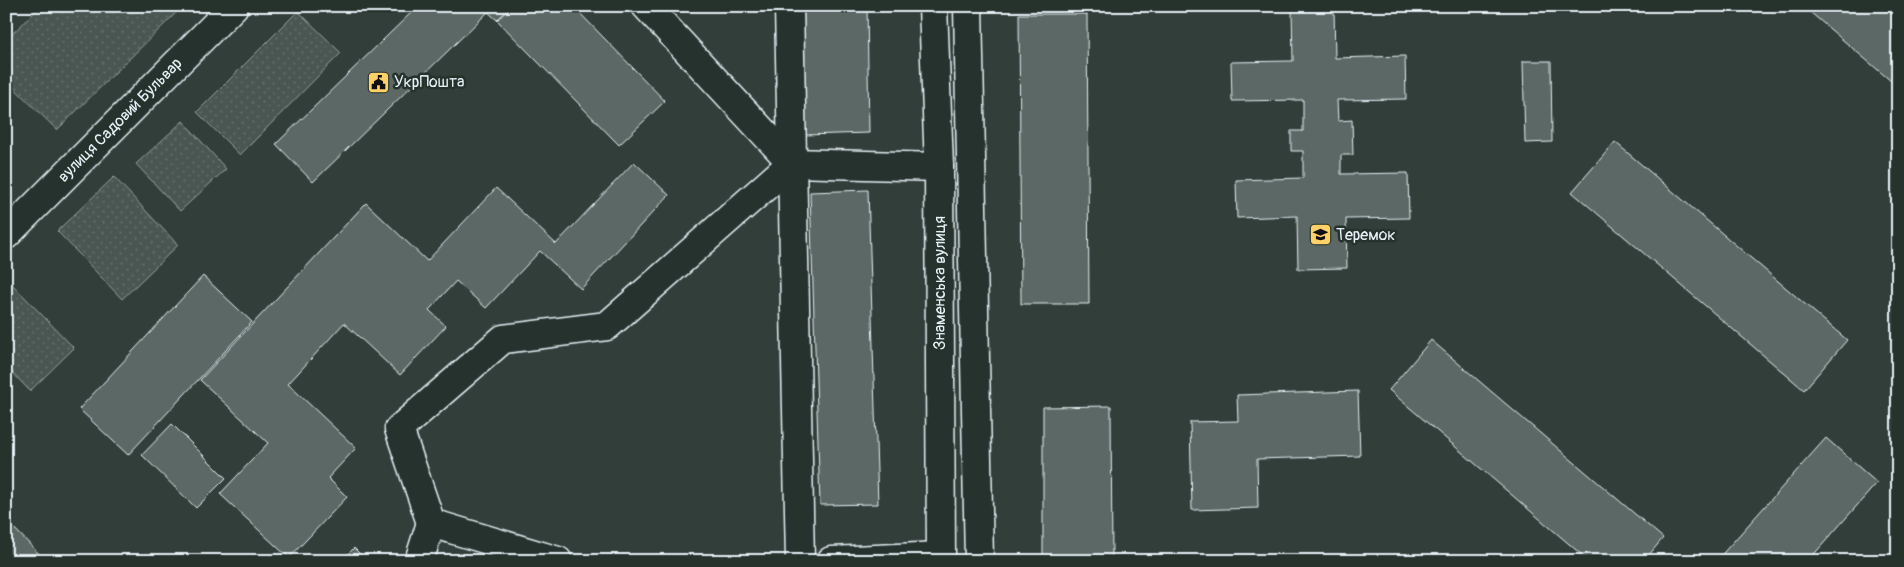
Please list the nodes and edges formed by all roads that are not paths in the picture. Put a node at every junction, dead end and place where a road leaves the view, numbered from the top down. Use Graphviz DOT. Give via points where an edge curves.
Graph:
graph roads {
  1 [pos="234,6"];
  2 [pos="646,6"];
  3 [pos="789,6"];
  4 [pos="933,6"];
  5 [pos="968,6"];
  6 [pos="792,163"];
  7 [pos="939,167"];
  8 [pos="6,235"];
  9 [pos="431,523"];
  10 [pos="941,558"];
  11 [pos="419,561"];
  12 [pos="558,561"];
  13 [pos="800,561"];
  14 [pos="831,561"];
  15 [pos="979,561"];
  1 -- 8 [label="main road, вулиця Садовий Бульвар"];
  2 -- 6 [label="main road"];
  3 -- 6 [label="main road"];
  4 -- 7 [label="main road, Знаменська вулиця"];
  5 -- 15 [label="main road, Знаменська вулиця"];
  6 -- 7 [label="main road"];
  6 -- 9 [label="main road" via="607,326 503,339 399,429"];
  6 -- 13 [label="main road"];
  7 -- 10 [label="main road, Знаменська вулиця"];
  9 -- 11 [label="main road"];
  9 -- 12 [label="main road"];
  10 -- 14 [label="main road"];
}
